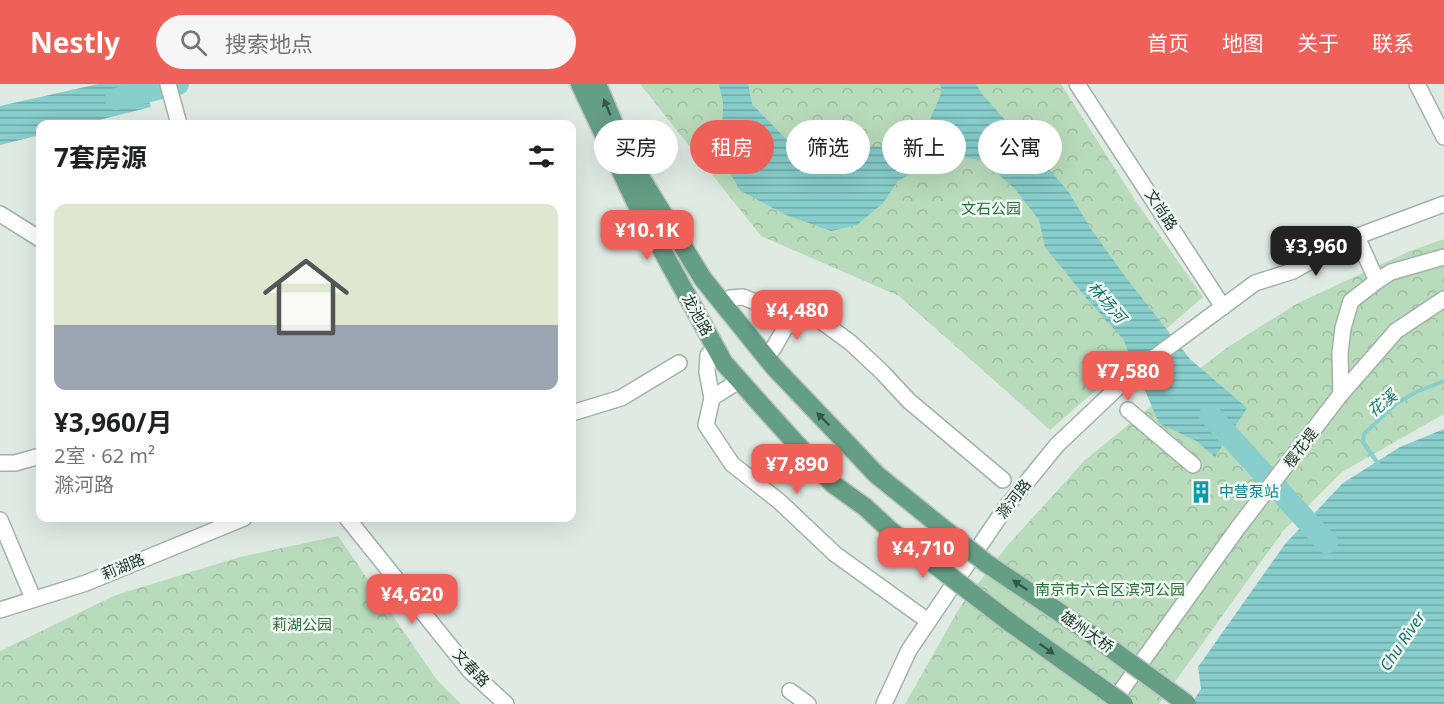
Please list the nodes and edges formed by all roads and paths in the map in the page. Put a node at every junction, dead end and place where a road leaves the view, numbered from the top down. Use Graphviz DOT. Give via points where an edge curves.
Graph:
graph roads {
  1 [pos="168,84"];
  2 [pos="580,84"];
  3 [pos="597,84"];
  4 [pos="1077,84"];
  5 [pos="1417,84"];
  6 [pos="177,119"];
  7 [pos="1444,137"];
  8 [pos="1444,204"];
  9 [pos="0,214"];
  10 [pos="36,236"];
  11 [pos="1357,237"];
  12 [pos="1444,257"];
  13 [pos="1377,281"];
  14 [pos="730,298"];
  15 [pos="1444,299"];
  16 [pos="1223,307"];
  17 [pos="801,316"];
  18 [pos="708,355"];
  19 [pos="773,358"];
  20 [pos="679,363"];
  21 [pos="737,382"];
  22 [pos="1341,394"];
  23 [pos="712,398"];
  24 [pos="1128,410"];
  25 [pos="576,412"];
  26 [pos="36,457"];
  27 [pos="0,463"];
  28 [pos="1193,465"];
  29 [pos="1003,480"];
  30 [pos="0,520"];
  31 [pos="234,522"];
  32 [pos="350,522"];
  33 [pos="30,591"];
  34 [pos="0,610"];
  35 [pos="921,616"];
  36 [pos="790,691"];
  37 [pos="507,704"];
  38 [pos="808,704"];
  39 [pos="884,704"];
  40 [pos="1114,704"];
  41 [pos="1124,704"];
  42 [pos="1187,704"];
  1 -- 6 [label="street"];
  2 -- 41 [label="main road, 龙池路, one-way, bridge" via="636,203 724,363 833,483 1012,624"];
  19 -- 3 [label="main road, 龙池路, one-way" via="703,279 628,157"];
  4 -- 16 [label="street, 文尚路"];
  5 -- 7 [label="street"];
  8 -- 11 [label="street"];
  9 -- 10 [label="street"];
  11 -- 13 [label="street"];
  11 -- 16 [label="street" via="1293,271 1255,283"];
  12 -- 13 [label="street" via="1391,272"];
  13 -- 22 [label="street" via="1351,301 1340,353"];
  14 -- 17 [label="street" via="743,297"];
  15 -- 22 [label="street, 樱花堤" via="1396,331"];
  16 -- 39 [label="street, 滁河路" via="1132,374 1057,445 1004,510 909,650"];
  17 -- 19 [label="street" via="785,328"];
  17 -- 29 [label="street" via="817,318 851,343 909,401"];
  18 -- 23 [label="street"];
  42 -- 19 [label="main road, 雄州大桥, one-way, bridge" via="986,563 877,475"];
  20 -- 25 [label="street" via="621,399"];
  21 -- 23 [label="street"];
  22 -- 40 [label="street, 樱花堤" via="1231,538"];
  23 -- 35 [label="street" via="706,425 732,464 835,554"];
  24 -- 28 [label="street"];
  26 -- 27 [label="street"];
  30 -- 33 [label="street"];
  31 -- 34 [label="street, 莉湖路" via="86,583"];
  32 -- 37 [label="street, 文春路" via="470,671"];
  36 -- 38 [label="street"];
}
